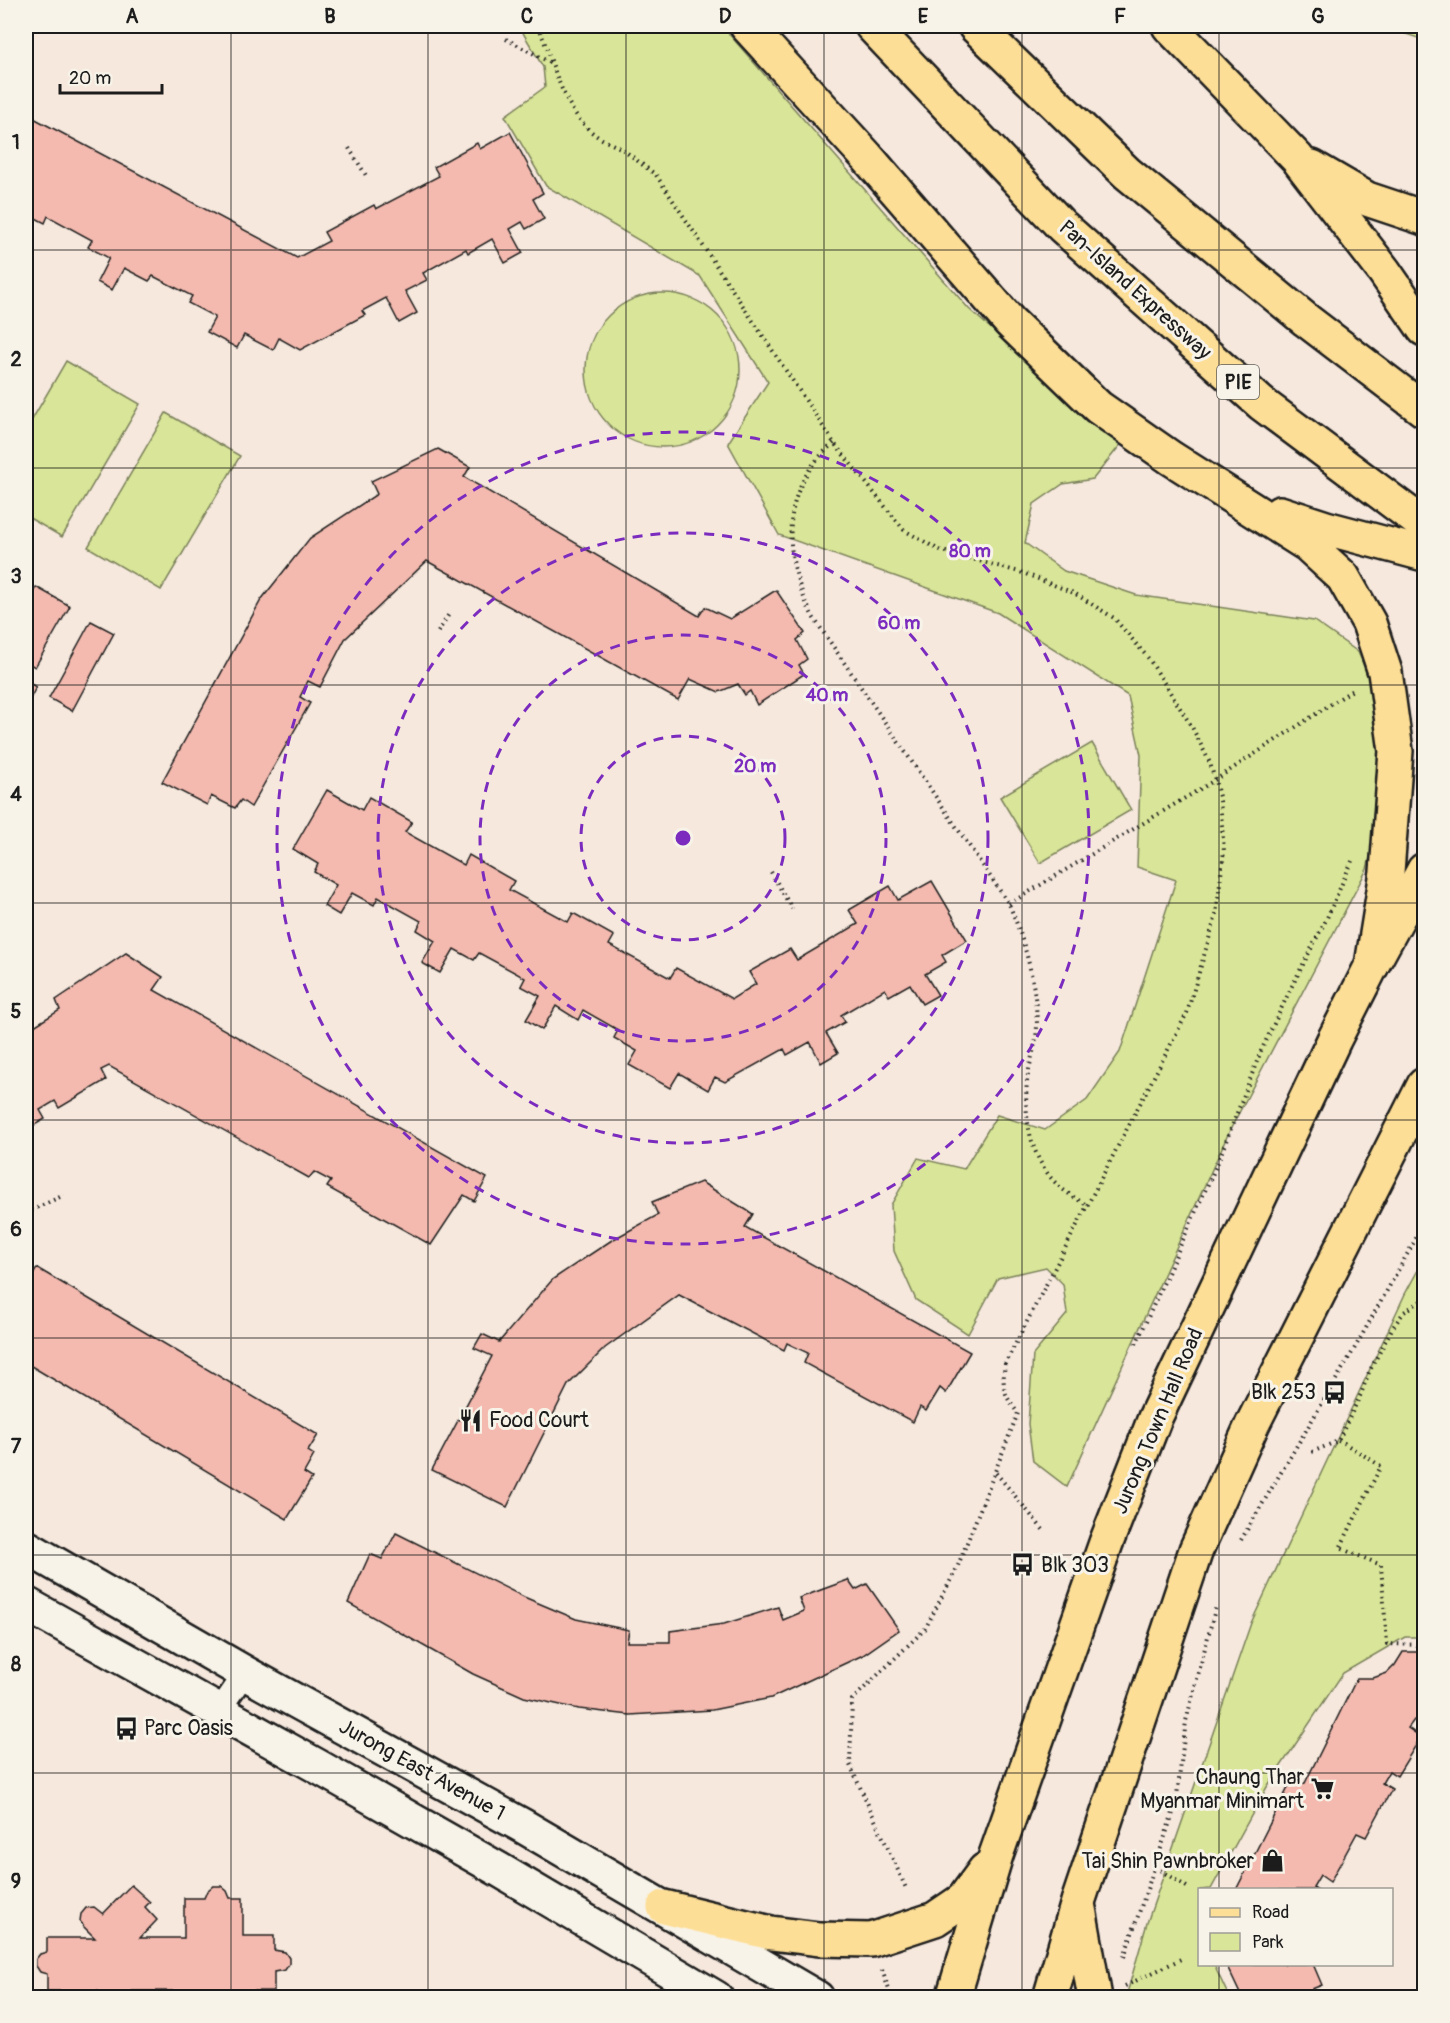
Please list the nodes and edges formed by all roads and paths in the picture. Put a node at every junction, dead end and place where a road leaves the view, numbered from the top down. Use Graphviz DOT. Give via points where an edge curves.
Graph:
graph roads {
  1 [pos="538,26"];
  2 [pos="747,26"];
  3 [pos="873,26"];
  4 [pos="975,26"];
  5 [pos="1169,26"];
  6 [pos="506,39"];
  7 [pos="554,64"];
  8 [pos="349,148"];
  9 [pos="1297,158"];
  10 [pos="367,177"];
  11 [pos="1425,218"];
  12 [pos="1425,329"];
  13 [pos="1425,410"];
  14 [pos="834,443"];
  15 [pos="1238,499"];
  16 [pos="1425,525"];
  17 [pos="1425,554"];
  18 [pos="449,614"];
  19 [pos="438,632"];
  20 [pos="1357,699"];
  21 [pos="1215,780"];
  22 [pos="1353,860"];
  23 [pos="1425,870"];
  24 [pos="771,872"];
  25 [pos="1009,904"];
  26 [pos="792,909"];
  27 [pos="1372,965"];
  28 [pos="1422,1092"];
  29 [pos="64,1195"];
  30 [pos="1087,1205"];
  31 [pos="26,1213"];
  32 [pos="1425,1224"];
  33 [pos="1425,1299"];
  34 [pos="1136,1344"];
  35 [pos="1338,1441"];
  36 [pos="1312,1452"];
  37 [pos="996,1473"];
  38 [pos="1045,1532"];
  39 [pos="1239,1545"];
  40 [pos="26,1547"];
  41 [pos="1218,1600"];
  42 [pos="26,1604"];
  43 [pos="1425,1645"];
  44 [pos="245,1673"];
  45 [pos="218,1712"];
  46 [pos="996,1855"];
  47 [pos="1155,1867"];
  48 [pos="906,1888"];
  49 [pos="1190,1889"];
  50 [pos="1078,1902"];
  51 [pos="664,1907"];
  52 [pos="1123,1958"];
  53 [pos="1183,1958"];
  54 [pos="1112,1988"];
  55 [pos="716,1998"];
  56 [pos="817,1998"];
  57 [pos="953,1998"];
  58 [pos="1050,1998"];
  1 -- 7 [label="path"];
  2 -- 15 [label="main road" via="1042,353 1098,406"];
  3 -- 16 [label="main road, Pan-Island Expressway / PIE" via="1062,226 1262,404"];
  4 -- 13 [label="main road" via="1127,174 1306,320"];
  5 -- 9 [label="main road"];
  6 -- 7 [label="path"];
  7 -- 14 [label="path" via="562,93 593,133 656,175"];
  8 -- 10 [label="path"];
  9 -- 11 [label="main road" via="1367,199"];
  9 -- 12 [label="main road"];
  14 -- 21 [label="path" via="904,530 939,550 1023,573 1074,593 1114,618 1149,659 1192,727"];
  14 -- 25 [label="path" via="804,477 793,504 790,538 798,586 813,617"];
  15 -- 17 [label="main road"];
  15 -- 27 [label="main road" via="1308,545 1343,577 1369,623 1385,672 1396,752 1387,872"];
  18 -- 19 [label="path"];
  20 -- 21 [label="path" via="1354,688"];
  21 -- 25 [label="path"];
  21 -- 30 [label="path" via="1224,851 1216,915 1186,1013"];
  22 -- 34 [label="path" via="1261,1051 1218,1162"];
  23 -- 27 [label="main road, Jurong Town Hall Road"];
  24 -- 26 [label="path"];
  25 -- 30 [label="path" via="1024,942 1035,997 1036,1038 1027,1084 1033,1147 1048,1175"];
  27 -- 46 [label="main road, Jurong Town Hall Road" via="1155,1418 1106,1543"];
  28 -- 50 [label="main road" via="1253,1423 1196,1550"];
  29 -- 31 [label="path"];
  30 -- 37 [label="path" via="1005,1364 1002,1387 1018,1413"];
  32 -- 39 [label="path"];
  33 -- 35 [label="path" via="1404,1312 1394,1327"];
  35 -- 36 [label="path"];
  35 -- 43 [label="path" via="1381,1466 1340,1548 1381,1565 1387,1644"];
  37 -- 38 [label="path"];
  37 -- 48 [label="path" via="957,1568 925,1629 852,1700 850,1765"];
  40 -- 44 [label="street, Jurong East Avenue 1"];
  41 -- 47 [label="path" via="1186,1721 1176,1804"];
  42 -- 45 [label="street"];
  44 -- 45 [label="lane"];
  44 -- 51 [label="street, Jurong East Avenue 1"];
  45 -- 55 [label="street" via="498,1869"];
  46 -- 51 [label="main road" via="963,1900 935,1919 871,1940 771,1933"];
  46 -- 57 [label="main road, Jurong Town Hall Road"];
  47 -- 49 [label="path"];
  47 -- 52 [label="path"];
  50 -- 54 [label="main road"];
  50 -- 58 [label="main road"];
  51 -- 56 [label="street, Jurong East Avenue 1"];
  53 -- 54 [label="path"];
}
